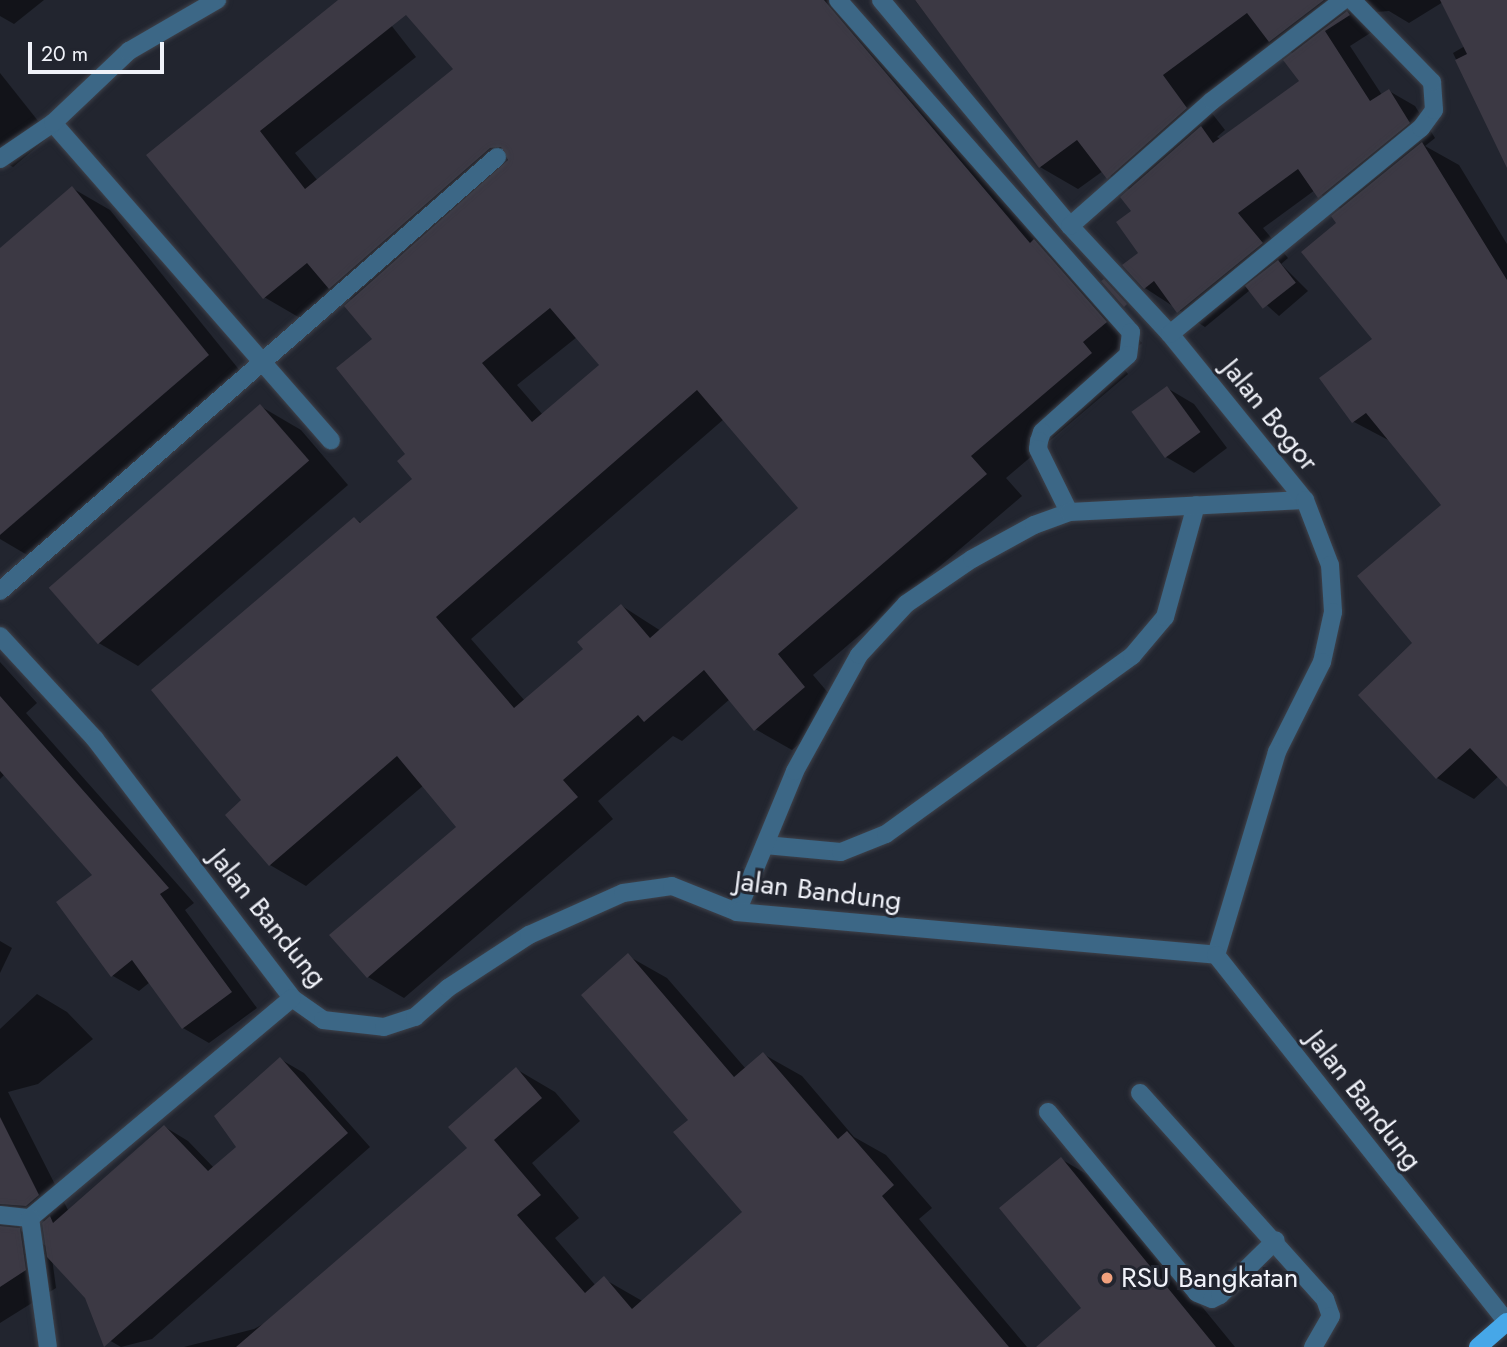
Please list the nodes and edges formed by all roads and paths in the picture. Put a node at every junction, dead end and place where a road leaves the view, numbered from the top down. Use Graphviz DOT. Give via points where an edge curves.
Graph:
graph roads {
  1 [pos="217,0"];
  2 [pos="838,0"];
  3 [pos="881,0"];
  4 [pos="1343,0"];
  5 [pos="1352,0"];
  6 [pos="53,123"];
  7 [pos="497,157"];
  8 [pos="0,159"];
  9 [pos="1070,226"];
  10 [pos="1170,334"];
  11 [pos="263,360"];
  12 [pos="331,440"];
  13 [pos="1305,500"];
  14 [pos="1196,505"];
  15 [pos="1069,512"];
  16 [pos="0,591"];
  17 [pos="0,636"];
  18 [pos="765,845"];
  19 [pos="737,912"];
  20 [pos="1216,955"];
  21 [pos="292,998"];
  22 [pos="1140,1093"];
  23 [pos="1048,1112"];
  24 [pos="0,1215"];
  25 [pos="30,1218"];
  26 [pos="1276,1240"];
  27 [pos="1507,1322"];
  28 [pos="48,1347"];
  29 [pos="1313,1347"];
  30 [pos="1478,1347"];
  1 -- 6 [label="street" via="129,51"];
  2 -- 15 [label="street" via="1131,332 1128,355 1042,432 1038,449"];
  3 -- 9 [label="street, Jalan Bogor"];
  4 -- 9 [label="street" via="1212,101"];
  5 -- 10 [label="street" via="1432,82 1434,110 1421,128"];
  6 -- 8 [label="street"];
  6 -- 11 [label="street"];
  7 -- 11 [label="street"];
  9 -- 10 [label="street, Jalan Bogor"];
  10 -- 13 [label="street, Jalan Bogor"];
  11 -- 12 [label="street"];
  11 -- 16 [label="street"];
  13 -- 14 [label="street"];
  13 -- 20 [label="street, Jalan Bogor" via="1331,565 1333,612 1322,662 1277,752"];
  14 -- 15 [label="street"];
  14 -- 18 [label="street" via="1165,617 1132,656 886,834 841,852"];
  15 -- 18 [label="street" via="1034,525 972,559 906,604 859,655 795,771"];
  17 -- 21 [label="street, Jalan Bandung" via="95,739"];
  18 -- 19 [label="street"];
  19 -- 20 [label="street, Jalan Bandung"];
  19 -- 21 [label="street, Jalan Bandung" via="672,886 623,893 528,935 448,988 415,1017 384,1027 323,1020"];
  20 -- 27 [label="street, Jalan Bandung"];
  21 -- 25 [label="street"];
  22 -- 26 [label="street"];
  23 -- 26 [label="street" via="1198,1293 1212,1298 1220,1295"];
  24 -- 25 [label="street"];
  25 -- 28 [label="street"];
  26 -- 29 [label="street" via="1325,1299 1331,1316"];
  27 -- 30 [label="main road"];
}
